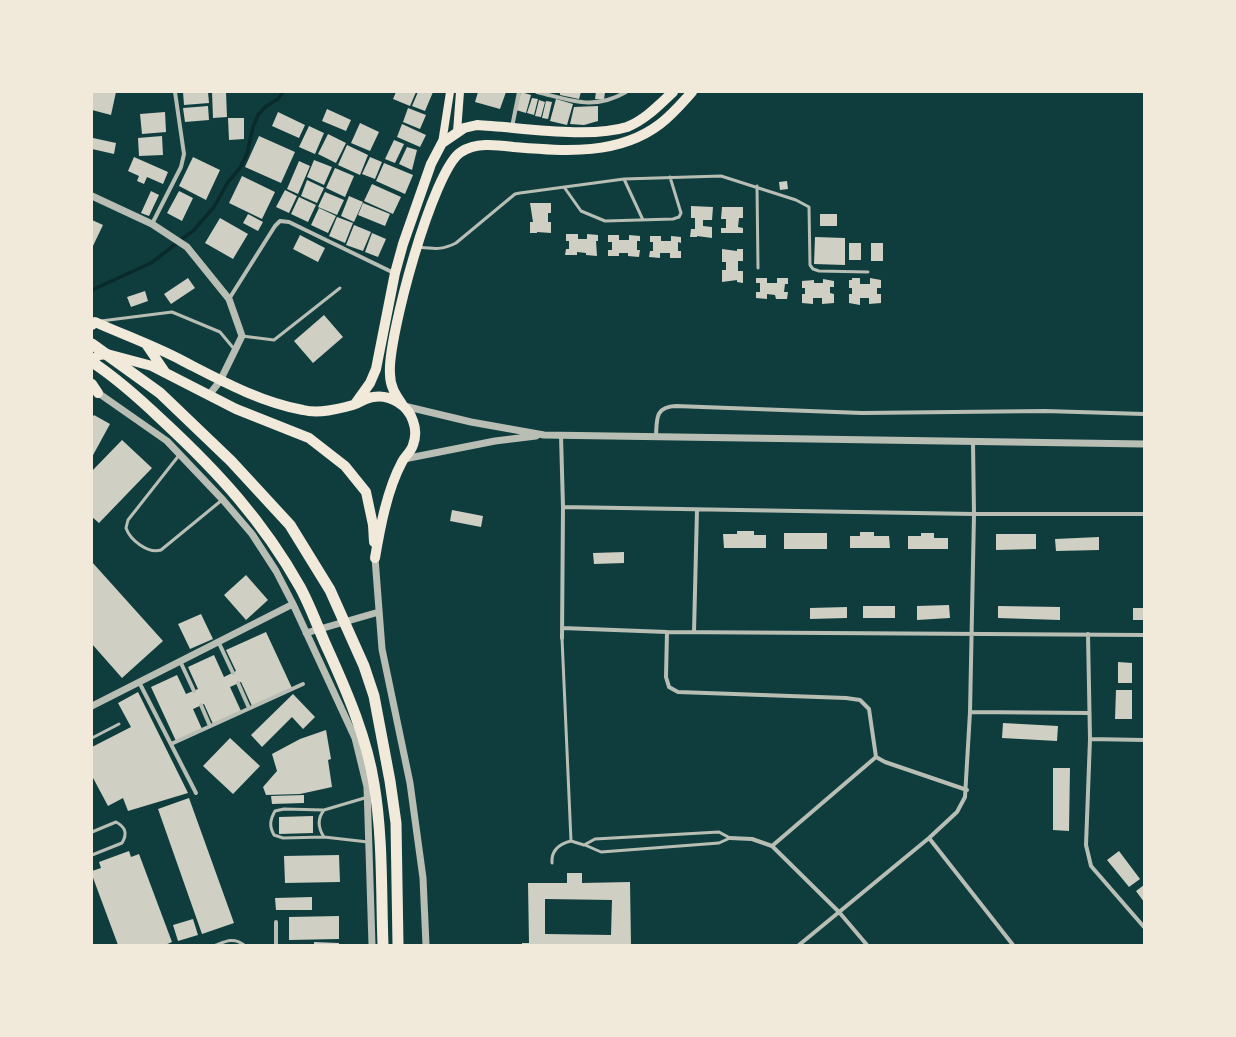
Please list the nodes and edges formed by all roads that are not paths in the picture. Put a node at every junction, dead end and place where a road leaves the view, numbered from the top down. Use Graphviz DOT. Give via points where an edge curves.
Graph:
graph roads {
  1 [pos="175,92"];
  2 [pos="450,92"];
  3 [pos="460,92"];
  4 [pos="519,92"];
  5 [pos="537,92"];
  6 [pos="626,92"];
  7 [pos="673,92"];
  8 [pos="692,92"];
  9 [pos="558,94"];
  10 [pos="652,112"];
  11 [pos="661,124"];
  12 [pos="512,127"];
  13 [pos="457,132"];
  14 [pos="442,143"];
  15 [pos="670,177"];
  16 [pos="624,179"];
  17 [pos="756,186"];
  18 [pos="564,187"];
  19 [pos="92,196"];
  20 [pos="643,220"];
  21 [pos="155,226"];
  22 [pos="418,247"];
  23 [pos="758,268"];
  24 [pos="868,272"];
  25 [pos="395,273"];
  26 [pos="340,288"];
  27 [pos="229,300"];
  28 [pos="93,322"];
  29 [pos="242,336"];
  30 [pos="92,344"];
  31 [pos="146,344"];
  32 [pos="235,350"];
  33 [pos="92,361"];
  34 [pos="165,372"];
  35 [pos="220,381"];
  36 [pos="92,384"];
  37 [pos="95,391"];
  38 [pos="209,395"];
  39 [pos="355,404"];
  40 [pos="403,405"];
  41 [pos="1144,414"];
  42 [pos="544,435"];
  43 [pos="561,436"];
  44 [pos="656,437"];
  45 [pos="973,443"];
  46 [pos="1144,444"];
  47 [pos="180,454"];
  48 [pos="404,459"];
  49 [pos="222,500"];
  50 [pos="563,507"];
  51 [pos="697,510"];
  52 [pos="974,514"];
  53 [pos="1144,514"];
  54 [pos="375,558"];
  55 [pos="294,604"];
  56 [pos="379,612"];
  57 [pos="562,628"];
  58 [pos="667,632"];
  59 [pos="694,632"];
  60 [pos="306,633"];
  61 [pos="972,633"];
  62 [pos="1088,634"];
  63 [pos="1144,635"];
  64 [pos="562,638"];
  65 [pos="218,641"];
  66 [pos="180,661"];
  67 [pos="233,673"];
  68 [pos="139,682"];
  69 [pos="238,683"];
  70 [pos="303,684"];
  71 [pos="194,691"];
  72 [pos="200,705"];
  73 [pos="92,706"];
  74 [pos="249,708"];
  75 [pos="970,712"];
  76 [pos="1089,713"];
  77 [pos="119,724"];
  78 [pos="210,726"];
  79 [pos="92,738"];
  80 [pos="1090,739"];
  81 [pos="1144,740"];
  82 [pos="171,744"];
  83 [pos="876,756"];
  84 [pos="967,790"];
  85 [pos="196,793"];
  86 [pos="368,797"];
  87 [pos="324,810"];
  88 [pos="92,832"];
  89 [pos="324,836"];
  90 [pos="730,838"];
  91 [pos="929,838"];
  92 [pos="369,842"];
  93 [pos="571,842"];
  94 [pos="584,845"];
  95 [pos="772,846"];
  96 [pos="92,855"];
  97 [pos="552,863"];
  98 [pos="839,912"];
  99 [pos="276,922"];
  100 [pos="1144,927"];
  101 [pos="216,945"];
  102 [pos="244,945"];
  103 [pos="276,945"];
  104 [pos="372,945"];
  105 [pos="383,945"];
  106 [pos="398,945"];
  107 [pos="426,945"];
  108 [pos="799,945"];
  109 [pos="867,945"];
  110 [pos="1013,945"];
  1 -- 21 [label="street" via="184,154 181,167"];
  2 -- 14 [label="main road"];
  3 -- 13 [label="main road"];
  4 -- 12 [label="street"];
  5 -- 9 [label="street"];
  6 -- 9 [label="street" via="611,101 582,103"];
  7 -- 10 [label="main road"];
  8 -- 11 [label="main road"];
  10 -- 11 [label="main road"];
  10 -- 12 [label="main road" via="627,126 601,131"];
  11 -- 22 [label="main road" via="646,134 608,147 582,150 488,145 460,152 439,184"];
  12 -- 13 [label="main road" via="477,125"];
  13 -- 14 [label="main road"];
  14 -- 25 [label="main road" via="431,164"];
  15 -- 16 [label="lane"];
  15 -- 17 [label="lane" via="721,176"];
  15 -- 20 [label="lane" via="680,209 678,217"];
  16 -- 18 [label="lane"];
  16 -- 20 [label="lane"];
  17 -- 23 [label="lane"];
  17 -- 24 [label="lane" via="809,207 810,265 813,269"];
  18 -- 20 [label="lane" via="581,210 593,217 605,221"];
  18 -- 22 [label="lane" via="515,194 456,243 437,250"];
  19 -- 21 [label="street"];
  21 -- 27 [label="street" via="187,247"];
  22 -- 40 [label="main road" via="409,274 390,358 392,389"];
  25 -- 27 [label="street" via="289,222 280,221 274,226"];
  25 -- 39 [label="main road" via="376,369 370,383"];
  26 -- 29 [label="lane" via="274,340"];
  27 -- 29 [label="street"];
  28 -- 31 [label="main road"];
  28 -- 32 [label="lane" via="172,312 220,332"];
  29 -- 32 [label="street"];
  30 -- 106 [label="highway" via="160,393 231,461 290,525 330,590 364,666 374,696 396,823"];
  31 -- 34 [label="main road"];
  31 -- 35 [label="main road"];
  32 -- 35 [label="street"];
  33 -- 34 [label="main road" via="99,355 107,354"];
  33 -- 105 [label="highway" via="150,409 213,469 260,524 304,596 350,701 374,784 379,831"];
  34 -- 38 [label="main road"];
  35 -- 38 [label="street"];
  35 -- 39 [label="main road" via="260,398 303,410 316,412"];
  36 -- 37 [label="main road"];
  37 -- 47 [label="street" via="167,441"];
  38 -- 54 [label="main road" via="236,409 309,438 345,466 366,492"];
  39 -- 40 [label="main road" via="364,399 384,396"];
  40 -- 42 [label="street" via="471,422"];
  40 -- 48 [label="main road" via="413,420 415,437 410,453"];
  41 -- 44 [label="street" via="1045,411 862,413 671,406 660,410"];
  42 -- 43 [label="street"];
  42 -- 48 [label="street" via="495,441"];
  43 -- 44 [label="street"];
  43 -- 50 [label="street"];
  44 -- 45 [label="street"];
  45 -- 46 [label="street"];
  45 -- 52 [label="street"];
  47 -- 49 [label="street"];
  47 -- 49 [label="lane" via="128,520 126,528 130,535 143,548 150,551 161,550"];
  48 -- 54 [label="main road" via="389,498"];
  49 -- 55 [label="street" via="252,534"];
  50 -- 51 [label="street"];
  50 -- 57 [label="street"];
  51 -- 52 [label="street"];
  51 -- 59 [label="street"];
  52 -- 53 [label="street"];
  52 -- 61 [label="street"];
  54 -- 56 [label="street"];
  55 -- 60 [label="street"];
  55 -- 65 [label="street"];
  56 -- 60 [label="street"];
  56 -- 107 [label="street" via="382,649 410,783 423,878"];
  57 -- 58 [label="street"];
  57 -- 64 [label="street"];
  58 -- 59 [label="street"];
  58 -- 83 [label="street" via="666,677 669,687 674,690 860,700 868,709"];
  59 -- 61 [label="street"];
  60 -- 86 [label="street" via="354,738"];
  61 -- 62 [label="street"];
  61 -- 75 [label="street"];
  62 -- 63 [label="street"];
  62 -- 76 [label="street"];
  64 -- 93 [label="lane"];
  65 -- 66 [label="street"];
  65 -- 67 [label="street"];
  66 -- 68 [label="street"];
  66 -- 71 [label="street"];
  68 -- 73 [label="street"];
  68 -- 82 [label="street"];
  69 -- 74 [label="street"];
  70 -- 74 [label="street"];
  72 -- 78 [label="street"];
  74 -- 78 [label="street"];
  75 -- 76 [label="street"];
  75 -- 84 [label="street"];
  76 -- 80 [label="street"];
  77 -- 79 [label="lane"];
  78 -- 82 [label="street"];
  80 -- 81 [label="street"];
  80 -- 100 [label="street" via="1086,845 1091,866"];
  82 -- 85 [label="street"];
  83 -- 84 [label="street" via="886,762"];
  83 -- 95 [label="street"];
  84 -- 91 [label="street" via="961,807"];
  86 -- 87 [label="lane"];
  86 -- 92 [label="street"];
  87 -- 89 [label="lane" via="319,823"];
  87 -- 89 [label="lane" via="274,811 270,820 274,835 283,838"];
  88 -- 96 [label="lane" via="116,822 123,826 126,832 122,843"];
  89 -- 92 [label="lane"];
  90 -- 94 [label="lane" via="719,842 601,852"];
  90 -- 94 [label="lane" via="719,832 595,839"];
  90 -- 95 [label="street" via="752,839"];
  91 -- 98 [label="street"];
  91 -- 110 [label="street"];
  92 -- 104 [label="street"];
  93 -- 94 [label="lane"];
  93 -- 97 [label="lane" via="556,847"];
  95 -- 98 [label="street"];
  98 -- 108 [label="street"];
  98 -- 109 [label="street"];
  99 -- 103 [label="street"];
  101 -- 102 [label="lane" via="229,940 239,940"];
}
